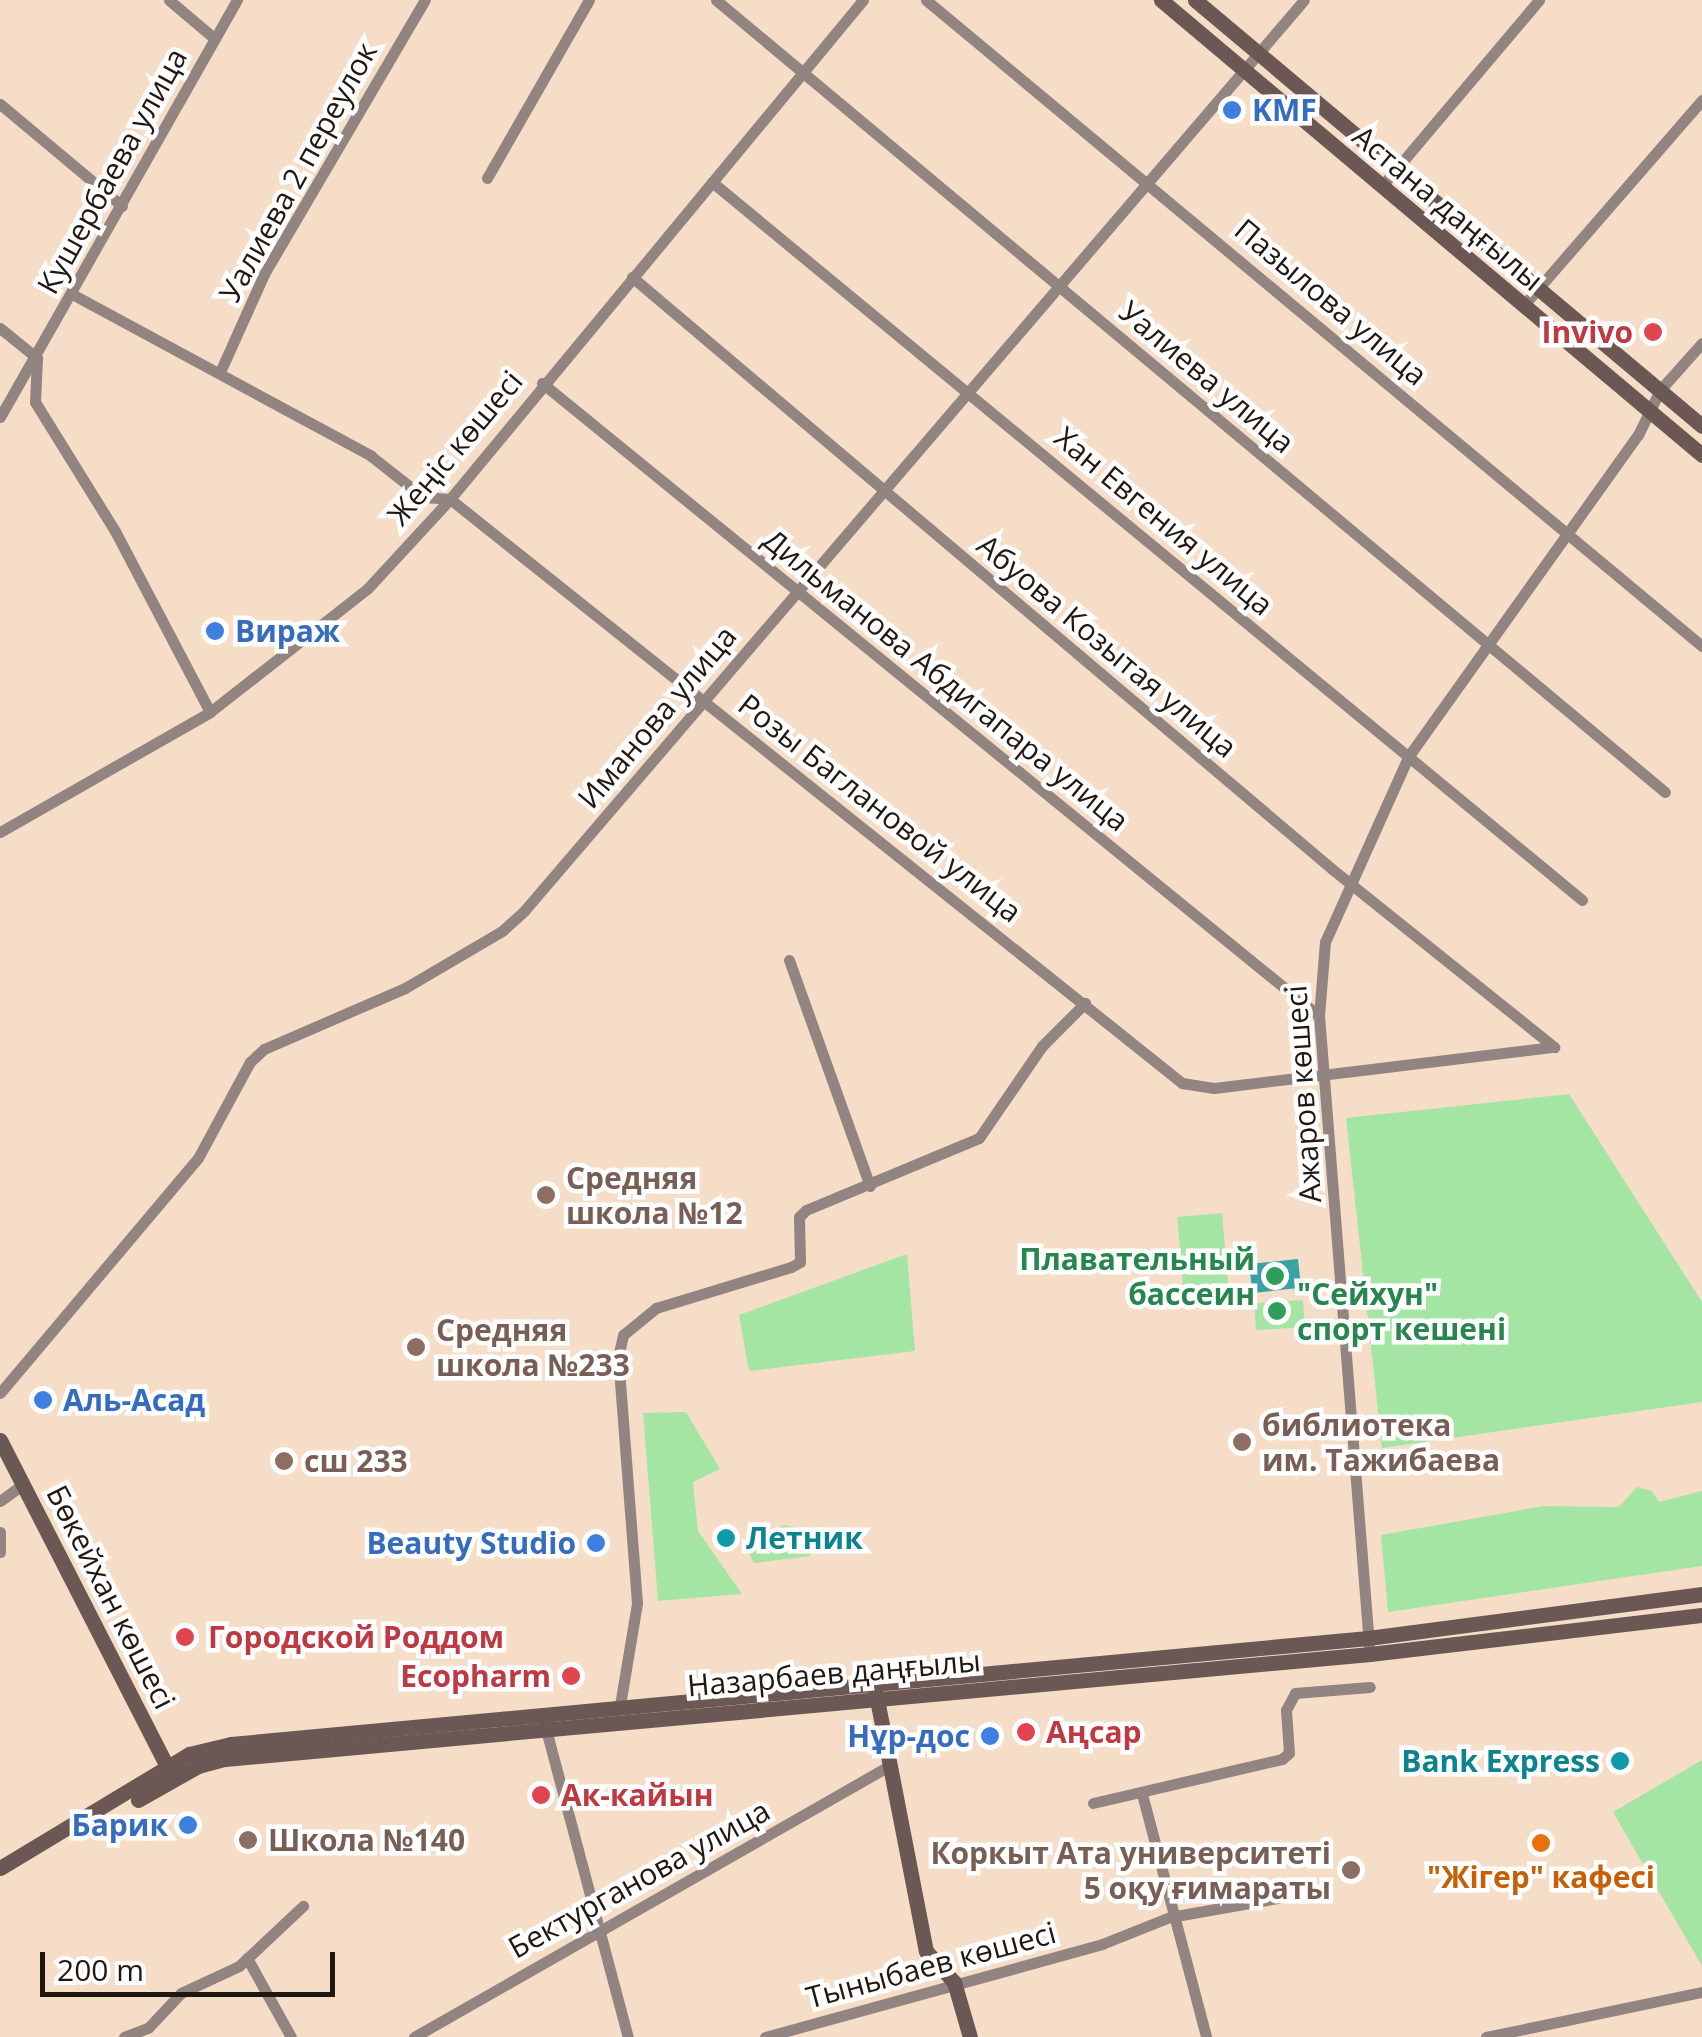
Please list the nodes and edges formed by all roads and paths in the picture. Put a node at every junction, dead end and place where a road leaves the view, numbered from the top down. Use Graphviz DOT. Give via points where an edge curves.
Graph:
graph roads {
  1 [pos="169,0"];
  2 [pos="237,0"];
  3 [pos="424,0"];
  4 [pos="589,0"];
  5 [pos="716,0"];
  6 [pos="864,0"];
  7 [pos="926,0"];
  8 [pos="1161,0"];
  9 [pos="1196,0"];
  10 [pos="1304,0"];
  11 [pos="1539,0"];
  12 [pos="216,38"];
  13 [pos="1258,54"];
  14 [pos="1242,70"];
  15 [pos="802,74"];
  16 [pos="1702,100"];
  17 [pos="0,104"];
  18 [pos="1396,168"];
  19 [pos="487,178"];
  20 [pos="712,182"];
  21 [pos="1146,182"];
  22 [pos="1381,187"];
  23 [pos="122,206"];
  24 [pos="632,277"];
  25 [pos="1059,284"];
  26 [pos="1540,290"];
  27 [pos="72,294"];
  28 [pos="1522,306"];
  29 [pos="0,328"];
  30 [pos="1702,343"];
  31 [pos="36,358"];
  32 [pos="220,372"];
  33 [pos="542,383"];
  34 [pos="1660,390"];
  35 [pos="970,392"];
  36 [pos="1649,412"];
  37 [pos="0,417"];
  38 [pos="1702,426"];
  39 [pos="1702,455"];
  40 [pos="887,492"];
  41 [pos="450,498"];
  42 [pos="1567,530"];
  43 [pos="794,588"];
  44 [pos="1484,644"];
  45 [pos="1702,646"];
  46 [pos="707,703"];
  47 [pos="210,712"];
  48 [pos="1408,757"];
  49 [pos="1664,792"];
  50 [pos="0,832"];
  51 [pos="1350,880"];
  52 [pos="1582,900"];
  53 [pos="789,960"];
  54 [pos="1086,1002"];
  55 [pos="1318,1016"];
  56 [pos="1554,1047"];
  57 [pos="1325,1072"];
  58 [pos="870,1186"];
  59 [pos="0,1393"];
  60 [pos="0,1440"];
  61 [pos="23,1484"];
  62 [pos="0,1501"];
  63 [pos="0,1532"];
  64 [pos="2,1550"];
  65 [pos="1702,1594"];
  66 [pos="1702,1615"];
  67 [pos="1370,1646"];
  68 [pos="1370,1687"];
  69 [pos="875,1688"];
  70 [pos="620,1704"];
  71 [pos="544,1721"];
  72 [pos="890,1766"];
  73 [pos="171,1774"];
  74 [pos="1142,1794"];
  75 [pos="1094,1803"];
  76 [pos="0,1868"];
  77 [pos="0,1880"];
  78 [pos="1283,1897"];
  79 [pos="303,1906"];
  80 [pos="1170,1916"];
  81 [pos="597,1927"];
  82 [pos="247,1958"];
  83 [pos="954,1982"];
  84 [pos="1702,1992"];
  85 [pos="124,2037"];
  86 [pos="291,2037"];
  87 [pos="414,2037"];
  88 [pos="628,2037"];
  89 [pos="764,2037"];
  90 [pos="970,2037"];
  91 [pos="1206,2037"];
  92 [pos="1486,2037"];
  1 -- 12 [label="street"];
  2 -- 12 [label="street, Кушербаева улица"];
  3 -- 32 [label="street, Уалиева 2 переулок" via="264,274"];
  4 -- 19 [label="street"];
  5 -- 15 [label="street, Уалиева улица"];
  6 -- 15 [label="street, Жеңіс көшесі"];
  7 -- 21 [label="street, Пазылова улица"];
  8 -- 14 [label="main road, Астана даңғылы"];
  9 -- 13 [label="main road, Астана даңғылы"];
  10 -- 13 [label="street, Иманова улица"];
  11 -- 18 [label="street"];
  12 -- 23 [label="street, Кушербаева улица"];
  13 -- 14 [label="street, Иманова улица"];
  13 -- 18 [label="main road, Астана даңғылы"];
  14 -- 21 [label="street, Иманова улица"];
  14 -- 22 [label="main road, Астана даңғылы"];
  15 -- 20 [label="street, Жеңіс көшесі"];
  15 -- 25 [label="street, Уалиева улица"];
  16 -- 26 [label="street"];
  17 -- 23 [label="street"];
  18 -- 22 [label="street"];
  18 -- 26 [label="main road, Астана даңғылы"];
  20 -- 24 [label="street, Жеңіс көшесі"];
  20 -- 35 [label="street, Хан Евгения улица"];
  21 -- 25 [label="street, Иманова улица"];
  21 -- 42 [label="street, Пазылова улица"];
  22 -- 28 [label="main road, Астана даңғылы"];
  23 -- 27 [label="street, Кушербаева улица"];
  24 -- 33 [label="street, Жеңіс көшесі"];
  24 -- 40 [label="street, Абуова Козытая улица"];
  25 -- 35 [label="street, Иманова улица"];
  25 -- 44 [label="street, Уалиева улица"];
  26 -- 28 [label="street"];
  26 -- 34 [label="main road, Астана даңғылы"];
  27 -- 31 [label="street, Кушербаева улица"];
  27 -- 32 [label="street, Розы Баглановой улица"];
  28 -- 36 [label="main road, Астана даңғылы"];
  29 -- 31 [label="street"];
  30 -- 34 [label="street, Ажаров көшесі"];
  31 -- 37 [label="street, Кушербаева улица"];
  31 -- 47 [label="street" via="35,402 115,530"];
  32 -- 41 [label="street, Розы Баглановой улица" via="371,456 423,496"];
  33 -- 41 [label="street, Жеңіс көшесі"];
  33 -- 43 [label="street, Дильманова Абдигапара улица"];
  34 -- 36 [label="street, Ажаров көшесі"];
  34 -- 38 [label="main road, Астана даңғылы"];
  35 -- 40 [label="street, Иманова улица"];
  35 -- 48 [label="street, Хан Евгения улица"];
  36 -- 39 [label="main road, Астана даңғылы"];
  36 -- 42 [label="street, Ажаров көшесі"];
  40 -- 43 [label="street, Иманова улица"];
  40 -- 51 [label="street, Абуова Козытая улица"];
  41 -- 46 [label="street, Розы Баглановой улица"];
  41 -- 47 [label="street, Жеңіс көшесі" via="368,588"];
  42 -- 44 [label="street, Ажаров көшесі"];
  42 -- 45 [label="street, Пазылова улица"];
  43 -- 46 [label="street, Иманова улица"];
  43 -- 55 [label="street, Дильманова Абдигапара улица"];
  44 -- 48 [label="street, Ажаров көшесі"];
  44 -- 49 [label="street, Уалиева улица"];
  46 -- 54 [label="street, Розы Баглановой улица"];
  46 -- 59 [label="street, Иманова улица" via="502,931 405,988 264,1048 198,1158"];
  47 -- 50 [label="street, Жеңіс көшесі"];
  48 -- 51 [label="street, Ажаров көшесі"];
  48 -- 52 [label="street, Хан Евгения улица"];
  51 -- 55 [label="street, Ажаров көшесі" via="1325,942"];
  51 -- 56 [label="street, Абуова Козытая улица"];
  53 -- 58 [label="street"];
  54 -- 57 [label="street, Розы Баглановой улица" via="1198,1089"];
  54 -- 58 [label="street" via="1042,1046 979,1138"];
  55 -- 57 [label="street, Ажаров көшесі"];
  56 -- 57 [label="street, Розы Баглановой улица"];
  57 -- 67 [label="street, Ажаров көшесі"];
  58 -- 70 [label="street" via="799,1217 800,1262 656,1308 623,1335 618,1357 637,1604"];
  60 -- 61 [label="main road, Бөкейхан көшесі"];
  61 -- 62 [label="street"];
  61 -- 73 [label="main road, Бөкейхан көшесі"];
  63 -- 64 [label="street"];
  65 -- 67 [label="main road, Назарбаев даңғылы"];
  66 -- 67 [label="main road, Назарбаев даңғылы"];
  67 -- 69 [label="main road, Назарбаев даңғылы"];
  68 -- 74 [label="street" via="1295,1693 1286,1710 1290,1753 1282,1759"];
  69 -- 70 [label="main road, Назарбаев даңғылы"];
  69 -- 71 [label="main road, Назарбаев даңғылы"];
  69 -- 72 [label="main road"];
  70 -- 71 [label="main road, Назарбаев даңғылы"];
  71 -- 73 [label="main road, Назарбаев даңғылы" via="225,1759"];
  71 -- 81 [label="street"];
  72 -- 81 [label="street, Бектурганова улица" via="655,1904"];
  72 -- 83 [label="main road" via="926,1951"];
  73 -- 76 [label="main road"];
  73 -- 77 [label="main road, Назарбаев даңғылы"];
  74 -- 75 [label="street"];
  74 -- 80 [label="street"];
  78 -- 80 [label="street, Тыныбаев көшесі"];
  79 -- 82 [label="street"];
  80 -- 83 [label="street, Тыныбаев көшесі" via="1102,1944"];
  80 -- 91 [label="street"];
  81 -- 87 [label="street, Бектурганова улица"];
  81 -- 88 [label="street"];
  82 -- 85 [label="street" via="181,1994 148,2028"];
  82 -- 86 [label="street"];
  83 -- 89 [label="street, Тыныбаев көшесі"];
  83 -- 90 [label="main road"];
  84 -- 92 [label="street"];
}
